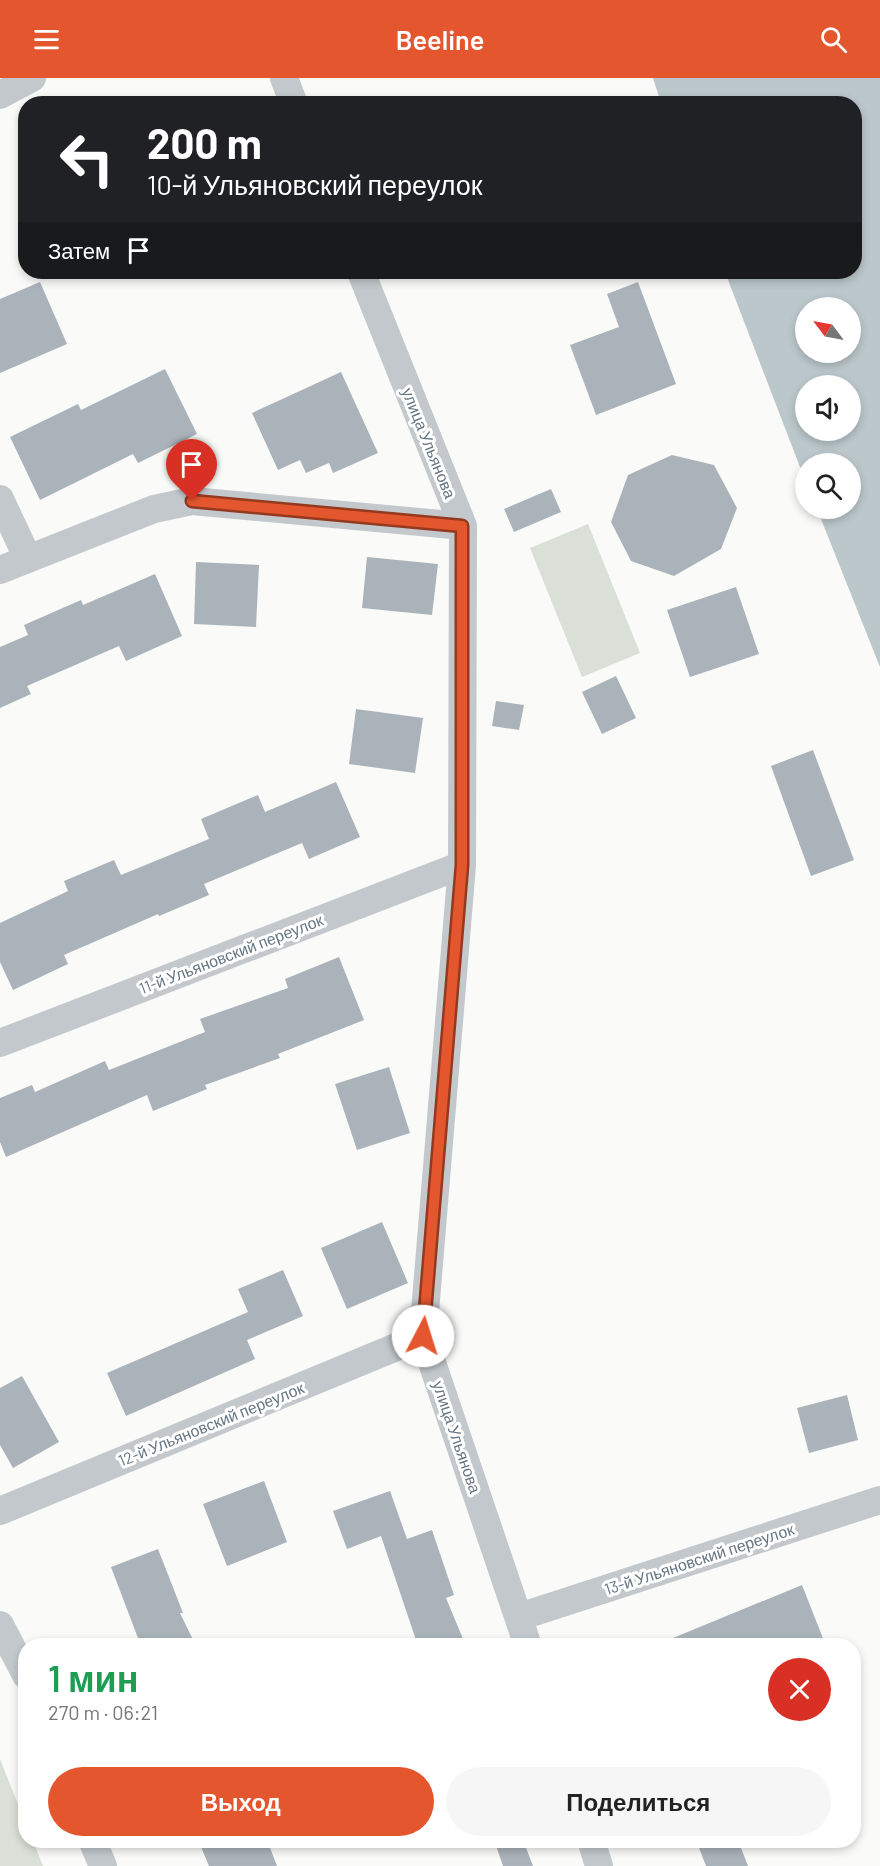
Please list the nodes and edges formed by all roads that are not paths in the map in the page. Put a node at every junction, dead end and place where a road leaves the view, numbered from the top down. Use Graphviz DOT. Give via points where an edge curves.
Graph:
graph roads {
  1 [pos="32,78"];
  2 [pos="284,78"];
  3 [pos="0,95"];
  4 [pos="291,96"];
  5 [pos="364,279"];
  6 [pos="0,499"];
  7 [pos="462,526"];
  8 [pos="28,559"];
  9 [pos="0,570"];
  10 [pos="462,865"];
  11 [pos="0,1043"];
  12 [pos="423,1336"];
  13 [pos="880,1500"];
  14 [pos="0,1511"];
  15 [pos="519,1617"];
  16 [pos="0,1625"];
  17 [pos="526,1638"];
  18 [pos="18,1660"];
  19 [pos="95,1848"];
  20 [pos="593,1848"];
  21 [pos="103,1866"];
  22 [pos="599,1866"];
  1 -- 3 [label="street"];
  2 -- 4 [label="street"];
  5 -- 7 [label="street, улица Ульянова"];
  6 -- 8 [label="street"];
  7 -- 8 [label="street" via="192,501 154,509"];
  7 -- 10 [label="street, улица Ульянова"];
  8 -- 9 [label="street"];
  10 -- 11 [label="street, 11-й Ульяновский переулок"];
  10 -- 12 [label="street, улица Ульянова"];
  12 -- 14 [label="street, 12-й Ульяновский переулок"];
  12 -- 15 [label="street, улица Ульянова"];
  13 -- 15 [label="street, 13-й Ульяновский переулок"];
  15 -- 17 [label="street, улица Ульянова"];
  16 -- 18 [label="street"];
  19 -- 21 [label="street"];
  20 -- 22 [label="street"];
}
